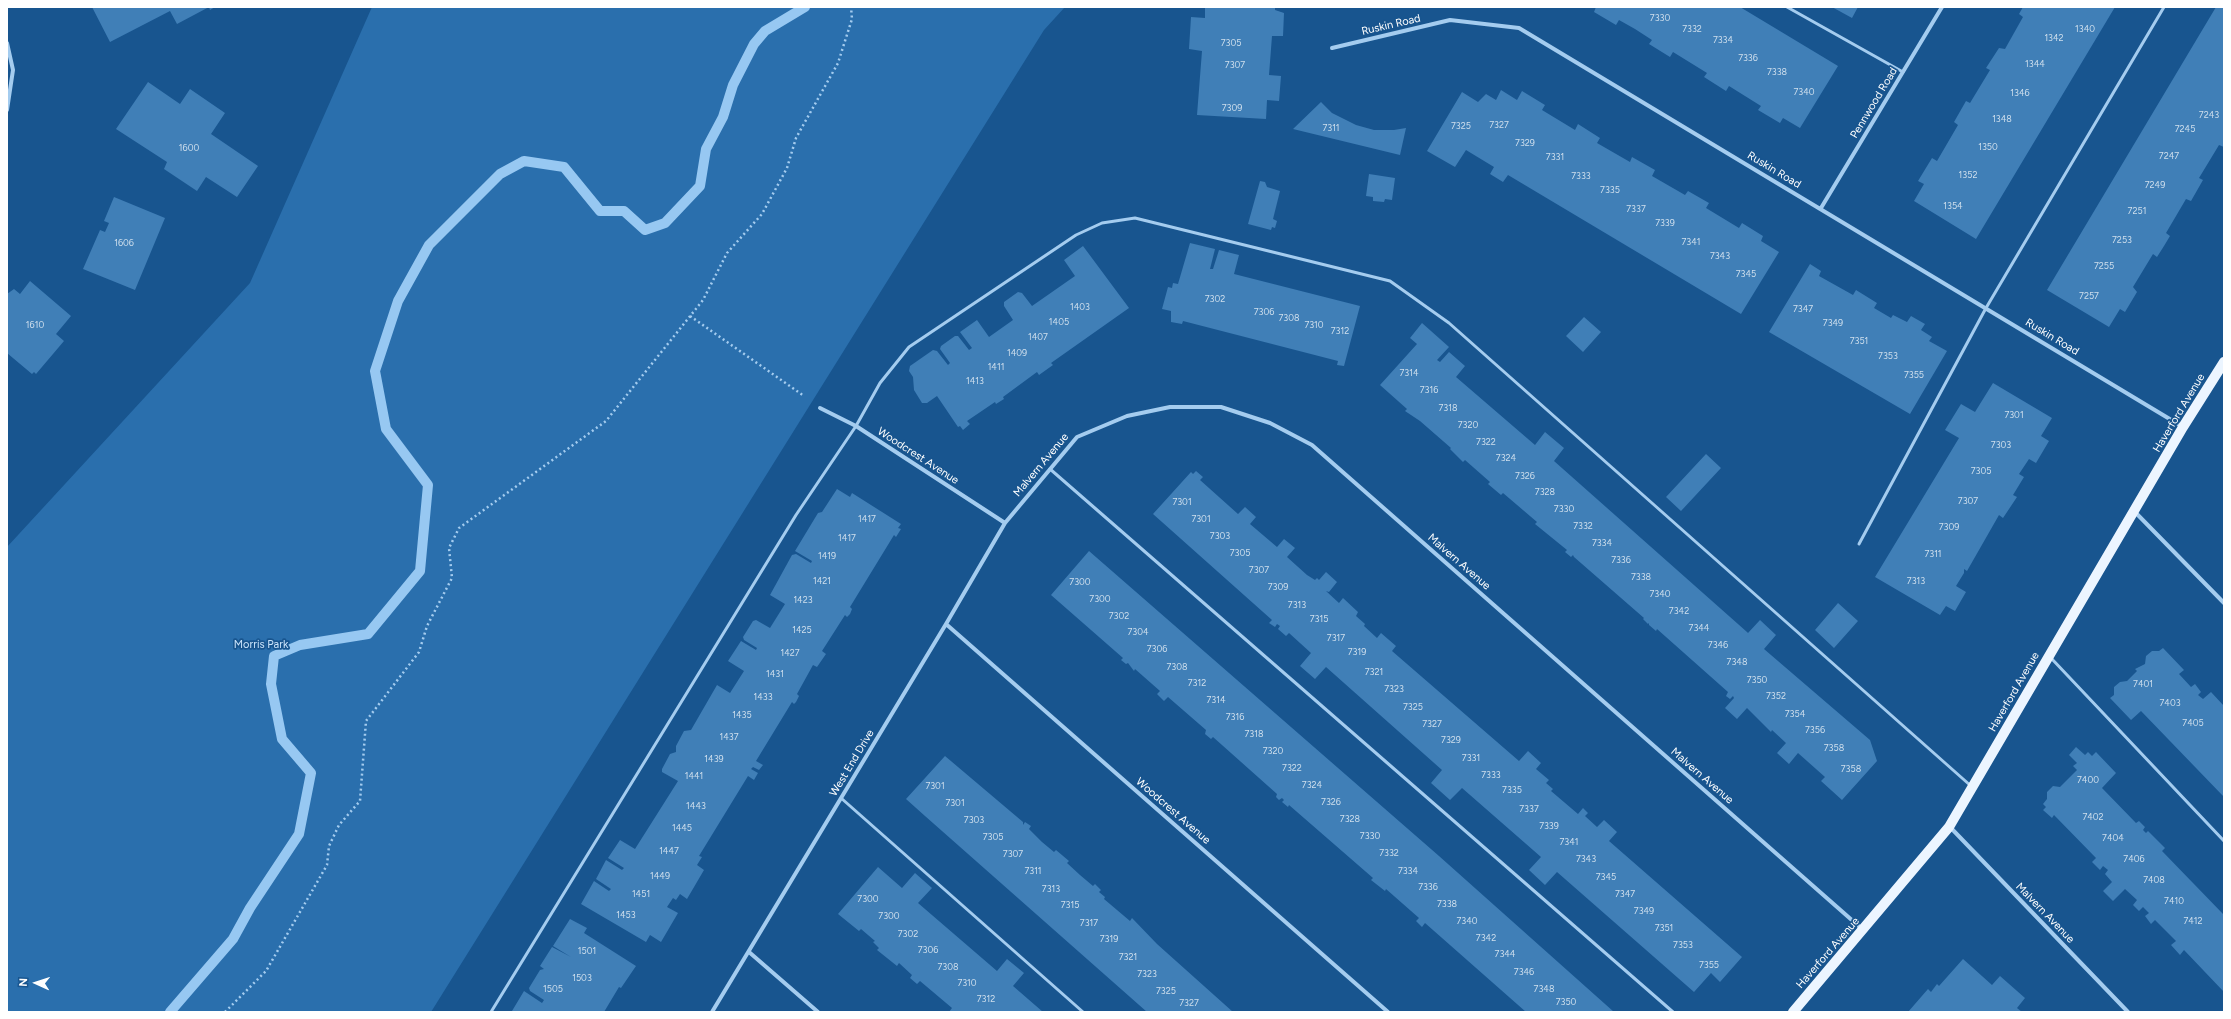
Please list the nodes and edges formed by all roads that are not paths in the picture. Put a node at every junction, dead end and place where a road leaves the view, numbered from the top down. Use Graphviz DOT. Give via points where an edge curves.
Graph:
graph roads {
  1 [pos="1787,7"];
  2 [pos="1942,7"];
  3 [pos="2164,7"];
  4 [pos="7,42"];
  5 [pos="1332,48"];
  6 [pos="1903,72"];
  7 [pos="7,110"];
  8 [pos="1821,208"];
  9 [pos="1986,308"];
  10 [pos="2224,362"];
  11 [pos="820,408"];
  12 [pos="856,426"];
  13 [pos="2183,427"];
  14 [pos="1050,469"];
  15 [pos="2134,510"];
  16 [pos="1005,523"];
  17 [pos="1860,544"];
  18 [pos="2224,603"];
  19 [pos="946,624"];
  20 [pos="2049,655"];
  21 [pos="1972,787"];
  22 [pos="841,798"];
  23 [pos="1949,827"];
  24 [pos="2224,841"];
  25 [pos="1864,931"];
  26 [pos="749,952"];
  27 [pos="491,1012"];
  28 [pos="712,1012"];
  29 [pos="818,1012"];
  30 [pos="1083,1012"];
  31 [pos="1388,1012"];
  32 [pos="1673,1012"];
  33 [pos="1793,1012"];
  34 [pos="2128,1012"];
  1 -- 6 [label="lane"];
  2 -- 6 [label="street, Pennwood Road"];
  3 -- 9 [label="lane"];
  4 -- 7 [label="street" via="13,70"];
  5 -- 8 [label="street, Ruskin Road" via="1450,20 1519,28"];
  6 -- 8 [label="street, Pennwood Road"];
  8 -- 9 [label="street, Ruskin Road"];
  9 -- 13 [label="street, Ruskin Road"];
  9 -- 17 [label="lane"];
  10 -- 13 [label="main road, Haverford Avenue"];
  11 -- 12 [label="street, Woodcrest Avenue"];
  12 -- 16 [label="street, Woodcrest Avenue"];
  12 -- 21 [label="lane" via="880,383 908,347 1076,235 1102,223 1135,218 1390,281 1449,323"];
  12 -- 27 [label="lane" via="796,515"];
  13 -- 15 [label="main road, Haverford Avenue"];
  14 -- 16 [label="street, Malvern Avenue"];
  14 -- 25 [label="street, Malvern Avenue" via="1077,437 1127,416 1170,408 1221,407 1270,422 1312,445"];
  14 -- 32 [label="lane"];
  15 -- 18 [label="street"];
  15 -- 20 [label="main road, Haverford Avenue"];
  16 -- 19 [label="street, West End Drive"];
  19 -- 22 [label="street, West End Drive"];
  19 -- 31 [label="street, Woodcrest Avenue"];
  20 -- 21 [label="main road, Haverford Avenue"];
  20 -- 24 [label="lane"];
  21 -- 23 [label="main road, Haverford Avenue"];
  22 -- 26 [label="street, West End Drive"];
  22 -- 30 [label="lane"];
  23 -- 25 [label="main road, Haverford Avenue"];
  23 -- 34 [label="street, Malvern Avenue"];
  25 -- 33 [label="main road, Haverford Avenue"];
  26 -- 28 [label="street, West End Drive"];
  26 -- 29 [label="street"];
}
